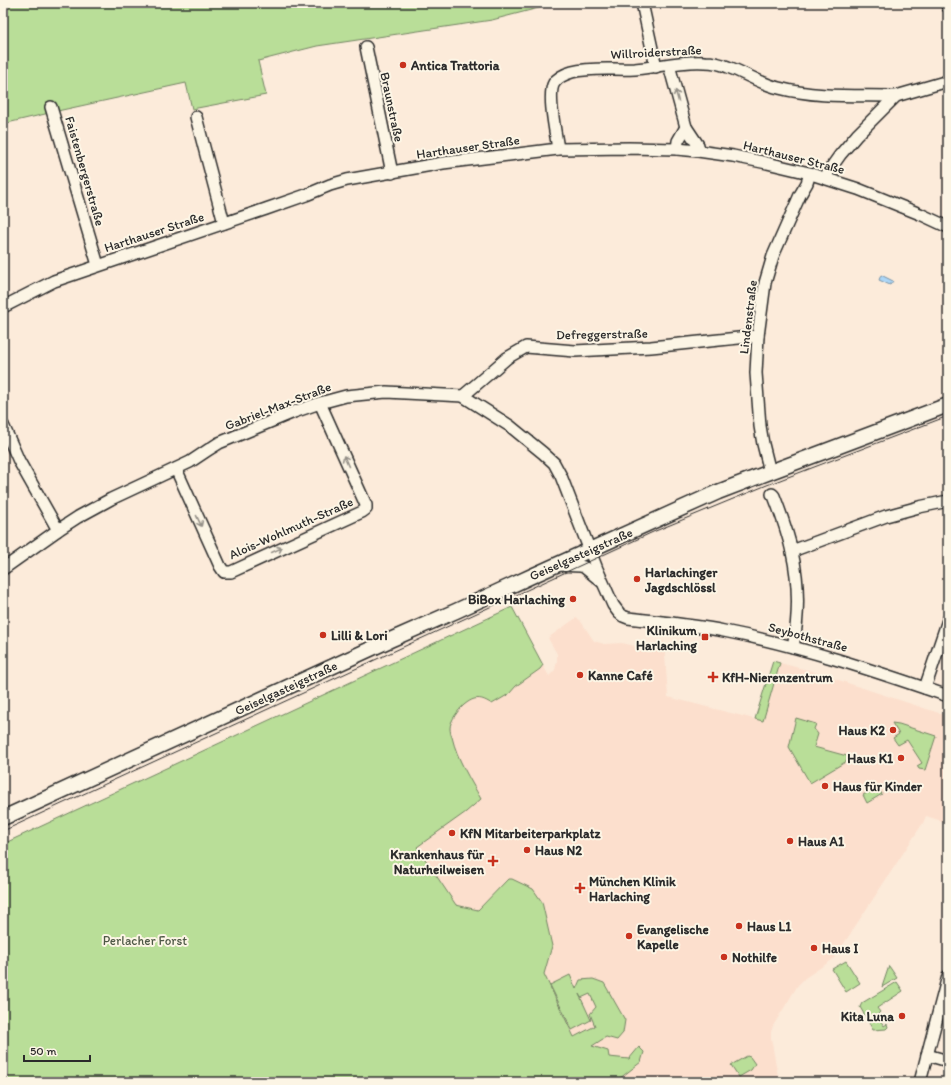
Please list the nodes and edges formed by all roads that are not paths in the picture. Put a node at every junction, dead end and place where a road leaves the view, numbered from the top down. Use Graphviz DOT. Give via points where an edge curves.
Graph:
graph roads {
  1 [pos="642,3"];
  2 [pos="946,3"];
  3 [pos="948,7"];
  4 [pos="366,47"];
  5 [pos="669,65"];
  6 [pos="656,67"];
  7 [pos="948,81"];
  8 [pos="896,96"];
  9 [pos="51,107"];
  10 [pos="196,117"];
  11 [pos="686,127"];
  12 [pos="558,149"];
  13 [pos="677,149"];
  14 [pos="698,151"];
  15 [pos="392,173"];
  16 [pos="810,173"];
  17 [pos="826,178"];
  18 [pos="224,223"];
  19 [pos="948,227"];
  20 [pos="98,265"];
  21 [pos="3,307"];
  22 [pos="758,336"];
  23 [pos="463,396"];
  24 [pos="320,403"];
  25 [pos="948,405"];
  26 [pos="3,425"];
  27 [pos="176,469"];
  28 [pos="770,472"];
  29 [pos="772,494"];
  30 [pos="948,501"];
  31 [pos="58,530"];
  32 [pos="590,550"];
  33 [pos="792,551"];
  34 [pos="556,565"];
  35 [pos="3,569"];
  36 [pos="602,582"];
  37 [pos="948,620"];
  38 [pos="793,647"];
  39 [pos="925,688"];
  40 [pos="948,696"];
  41 [pos="3,818"];
  42 [pos="948,976"];
  43 [pos="927,1055"];
  44 [pos="948,1061"];
  45 [pos="920,1082"];
  1 -- 6 [label="street"];
  2 -- 3 [label="street"];
  4 -- 15 [label="street, Braunstraße"];
  5 -- 6 [label="street, Willroiderstraße"];
  5 -- 8 [label="street, Willroiderstraße" via="704,62 728,66 778,88 815,94"];
  11 -- 5 [label="street, one-way"];
  6 -- 12 [label="street, Willroiderstraße" via="574,72 557,79 552,86 551,96"];
  7 -- 8 [label="street"];
  8 -- 17 [label="street" via="857,135 840,155"];
  9 -- 20 [label="street, Faistenbergerstraße"];
  10 -- 18 [label="street"];
  11 -- 13 [label="street" via="678,141"];
  11 -- 14 [label="street" via="698,145"];
  12 -- 13 [label="street, Harthauser Straße"];
  12 -- 15 [label="street, Harthauser Straße" via="443,163"];
  13 -- 14 [label="street, Harthauser Straße"];
  14 -- 16 [label="street, Harthauser Straße"];
  15 -- 18 [label="street, Harthauser Straße" via="330,184"];
  16 -- 17 [label="street, Harthauser Straße"];
  16 -- 22 [label="street, Lindenstraße" via="773,256 765,283"];
  17 -- 19 [label="street, Harthauser Straße"];
  18 -- 20 [label="street, Harthauser Straße"];
  20 -- 21 [label="street, Harthauser Straße" via="54,281"];
  22 -- 23 [label="street, Defreggerstraße" via="651,347 575,351 526,347 508,358"];
  22 -- 28 [label="street, Lindenstraße" via="756,373 760,426"];
  23 -- 24 [label="street, Gabriel-Max-Straße" via="386,392 346,396"];
  23 -- 32 [label="street, Gabriel-Max-Straße" via="510,426 554,463"];
  24 -- 27 [label="street, Gabriel-Max-Straße" via="219,444"];
  27 -- 24 [label="street, Alois-Wohlmuth-Straße, one-way" via="224,572 230,572 362,512 366,505"];
  25 -- 28 [label="main road, Geiselgasteigstraße"];
  26 -- 31 [label="street" via="19,461"];
  27 -- 31 [label="street, Gabriel-Max-Straße" via="78,517"];
  28 -- 32 [label="main road, Geiselgasteigstraße" via="718,492"];
  29 -- 33 [label="street" via="784,522"];
  30 -- 33 [label="street" via="886,516"];
  31 -- 35 [label="street, Gabriel-Max-Straße"];
  32 -- 34 [label="main road, Geiselgasteigstraße"];
  32 -- 36 [label="street, Gabriel-Max-Straße"];
  33 -- 38 [label="street" via="797,605"];
  34 -- 36 [label="street" via="584,567"];
  34 -- 41 [label="main road, Geiselgasteigstraße"];
  36 -- 38 [label="street, Seybothstraße" via="616,610 628,618 697,626"];
  37 -- 39 [label="street"];
  38 -- 39 [label="street, Seybothstraße"];
  39 -- 40 [label="street, Seybothstraße"];
  42 -- 43 [label="street"];
  43 -- 44 [label="street"];
  43 -- 45 [label="street"];
}
